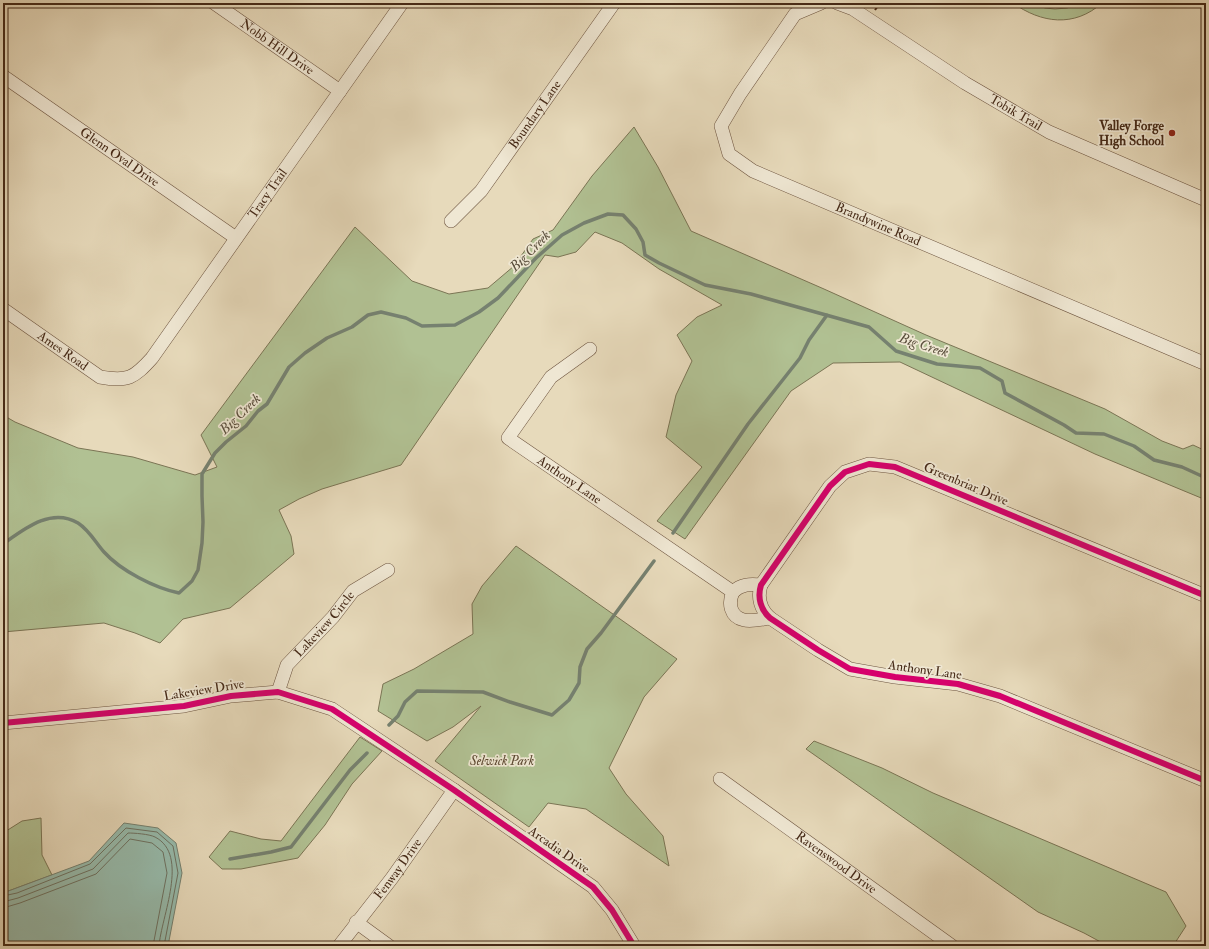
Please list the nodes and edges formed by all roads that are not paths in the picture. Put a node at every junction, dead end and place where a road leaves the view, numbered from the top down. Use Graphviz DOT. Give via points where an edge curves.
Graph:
graph roads {
  1 [pos="214,3"];
  2 [pos="402,3"];
  3 [pos="614,3"];
  4 [pos="821,3"];
  5 [pos="836,3"];
  6 [pos="3,76"];
  7 [pos="340,91"];
  8 [pos="1206,200"];
  9 [pos="451,221"];
  10 [pos="236,238"];
  11 [pos="3,309"];
  12 [pos="590,349"];
  13 [pos="1206,364"];
  14 [pos="127,379"];
  15 [pos="388,570"];
  16 [pos="761,585"];
  17 [pos="733,592"];
  18 [pos="1206,596"];
  19 [pos="770,618"];
  20 [pos="278,692"];
  21 [pos="3,723"];
  22 [pos="720,779"];
  23 [pos="1206,781"];
  24 [pos="454,790"];
  25 [pos="356,922"];
  26 [pos="339,946"];
  27 [pos="389,946"];
  28 [pos="634,946"];
  29 [pos="952,946"];
  1 -- 7 [label="street, Nobb Hill Drive"];
  2 -- 7 [label="street, Tracy Trail"];
  3 -- 9 [label="street, Boundary Lane" via="481,191"];
  4 -- 13 [label="street, Brandywine Road" via="795,14 740,94 721,126 729,154 753,172"];
  5 -- 8 [label="street, Tobik Trail" via="853,9 966,83 1049,132"];
  6 -- 10 [label="street, Glenn Oval Drive"];
  7 -- 10 [label="street, Tracy Trail"];
  10 -- 14 [label="street, Tracy Trail" via="152,358 142,370"];
  11 -- 14 [label="street, Ames Road" via="100,377"];
  12 -- 17 [label="street, Anthony Lane" via="550,377 508,438"];
  15 -- 20 [label="street, Lakeview Circle" via="353,591 333,617 287,665"];
  16 -- 17 [label="street" via="744,585"];
  16 -- 18 [label="street, Greenbriar Drive" via="830,486 845,472 869,464 895,466"];
  16 -- 19 [label="street, Anthony Lane" via="761,606"];
  17 -- 19 [label="street" via="730,608 736,616 743,620"];
  19 -- 23 [label="street, Anthony Lane" via="850,669 958,684 1000,696"];
  20 -- 21 [label="street, Lakeview Drive" via="231,696 184,706"];
  20 -- 24 [label="street, Lakeview Drive" via="332,709"];
  22 -- 29 [label="street, Ravenswood Drive"];
  24 -- 25 [label="street, Fenway Drive" via="392,878"];
  24 -- 28 [label="street, Arcadia Drive" via="593,887 612,910"];
  25 -- 26 [label="street, Fenway Drive"];
  25 -- 27 [label="street"];
}
